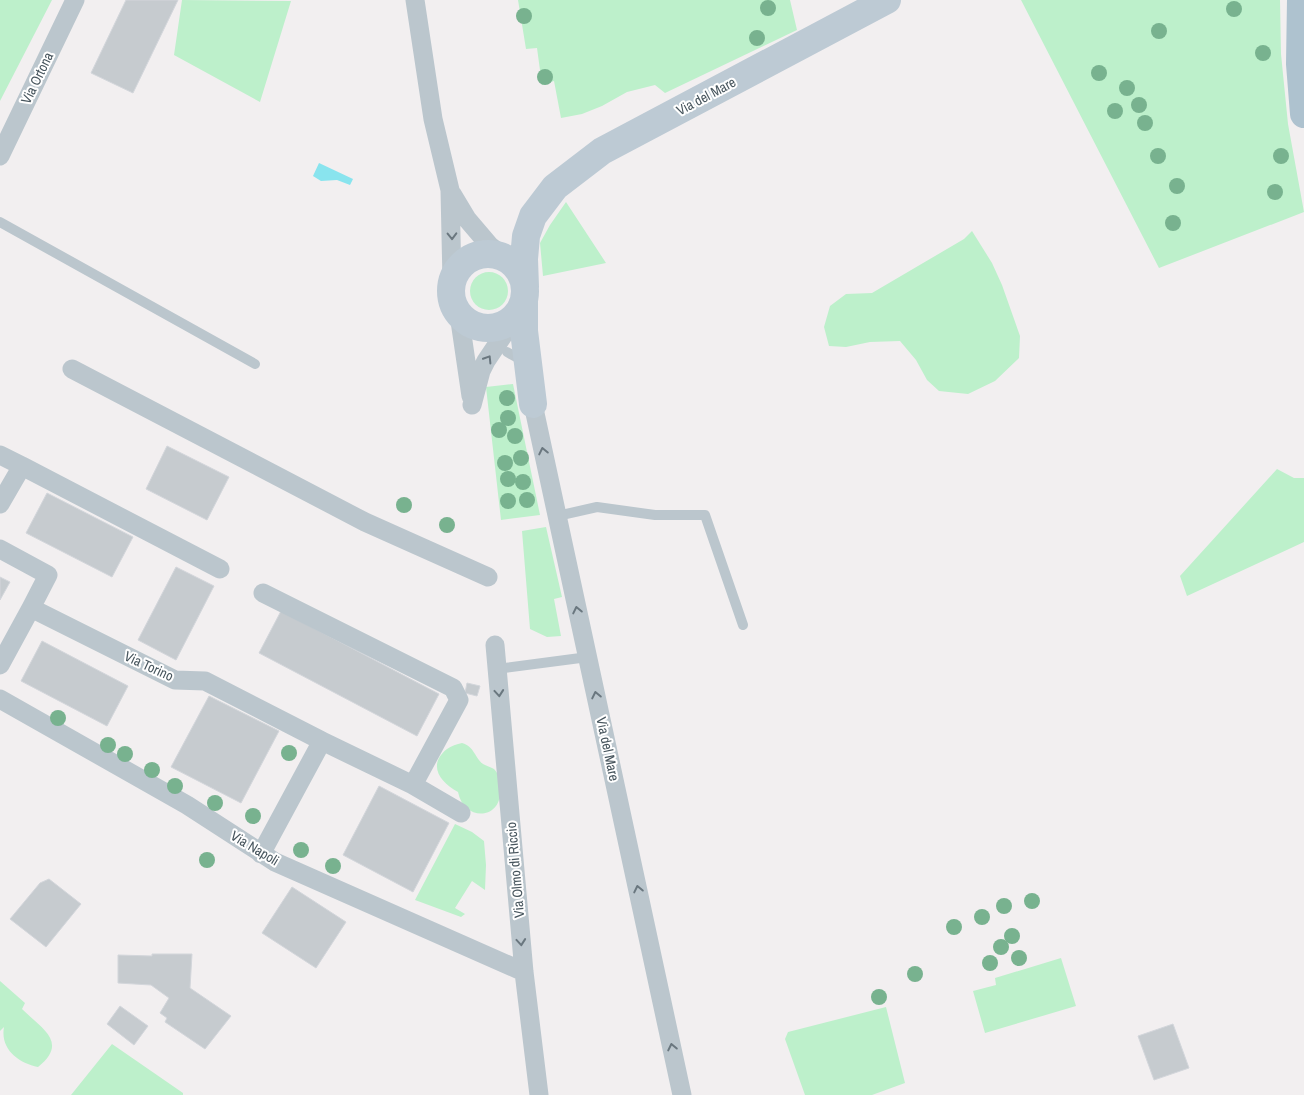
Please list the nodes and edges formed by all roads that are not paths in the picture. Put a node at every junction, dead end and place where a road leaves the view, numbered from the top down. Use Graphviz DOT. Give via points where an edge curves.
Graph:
graph roads {
  1 [pos="75,0"];
  2 [pos="415,0"];
  3 [pos="887,0"];
  4 [pos="1301,0"];
  5 [pos="1304,114"];
  6 [pos="0,156"];
  7 [pos="450,190"];
  8 [pos="538,208"];
  9 [pos="0,222"];
  10 [pos="489,255"];
  11 [pos="452,281"];
  12 [pos="523,300"];
  13 [pos="459,314"];
  14 [pos="256,364"];
  15 [pos="72,369"];
  16 [pos="533,404"];
  17 [pos="0,455"];
  18 [pos="22,466"];
  19 [pos="0,504"];
  20 [pos="557,516"];
  21 [pos="0,549"];
  22 [pos="220,569"];
  23 [pos="488,577"];
  24 [pos="263,593"];
  25 [pos="31,608"];
  26 [pos="743,625"];
  27 [pos="495,645"];
  28 [pos="588,657"];
  29 [pos="0,665"];
  30 [pos="497,669"];
  31 [pos="0,699"];
  32 [pos="322,741"];
  33 [pos="413,785"];
  34 [pos="462,813"];
  35 [pos="261,854"];
  36 [pos="524,972"];
  37 [pos="539,1095"];
  38 [pos="682,1095"];
  1 -- 6 [label="street, Via Ortona"];
  2 -- 7 [label="street" via="433,119"];
  3 -- 8 [label="street, Via del Mare" via="602,151 555,187"];
  4 -- 5 [label="main road" via="1300,64"];
  7 -- 10 [label="street"];
  7 -- 11 [label="street, one-way"];
  8 -- 10 [label="street"];
  8 -- 12 [label="street" via="526,236"];
  9 -- 14 [label="lane"];
  10 -- 11 [label="street" via="456,273"];
  10 -- 12 [label="street" via="522,277"];
  11 -- 13 [label="street" via="453,304"];
  12 -- 13 [label="street" via="511,321 501,326 478,327"];
  13 -- 12 [label="street, one-way" via="472,404 481,371"];
  12 -- 16 [label="street" via="524,331 518,358"];
  15 -- 23 [label="street" via="364,522"];
  20 -- 16 [label="street, Via del Mare, one-way"];
  17 -- 18 [label="street"];
  18 -- 19 [label="street"];
  18 -- 22 [label="street"];
  20 -- 26 [label="lane" via="597,507 656,515 705,515"];
  28 -- 20 [label="street, Via del Mare, one-way"];
  21 -- 25 [label="street" via="48,575"];
  24 -- 33 [label="street" via="453,688 459,700"];
  25 -- 29 [label="street"];
  25 -- 32 [label="street, Via Torino" via="175,680 205,681"];
  27 -- 30 [label="street, Via Olmo di Riccio"];
  28 -- 30 [label="lane"];
  38 -- 28 [label="street, Via del Mare, one-way"];
  30 -- 36 [label="street, Via Olmo di Riccio, one-way"];
  31 -- 35 [label="street, Via Napoli" via="187,805"];
  32 -- 33 [label="street, Via Torino"];
  32 -- 35 [label="street"];
  33 -- 34 [label="street, Via Torino"];
  35 -- 36 [label="street, Via Napoli"];
  36 -- 37 [label="street, Via Olmo di Riccio"];
}
